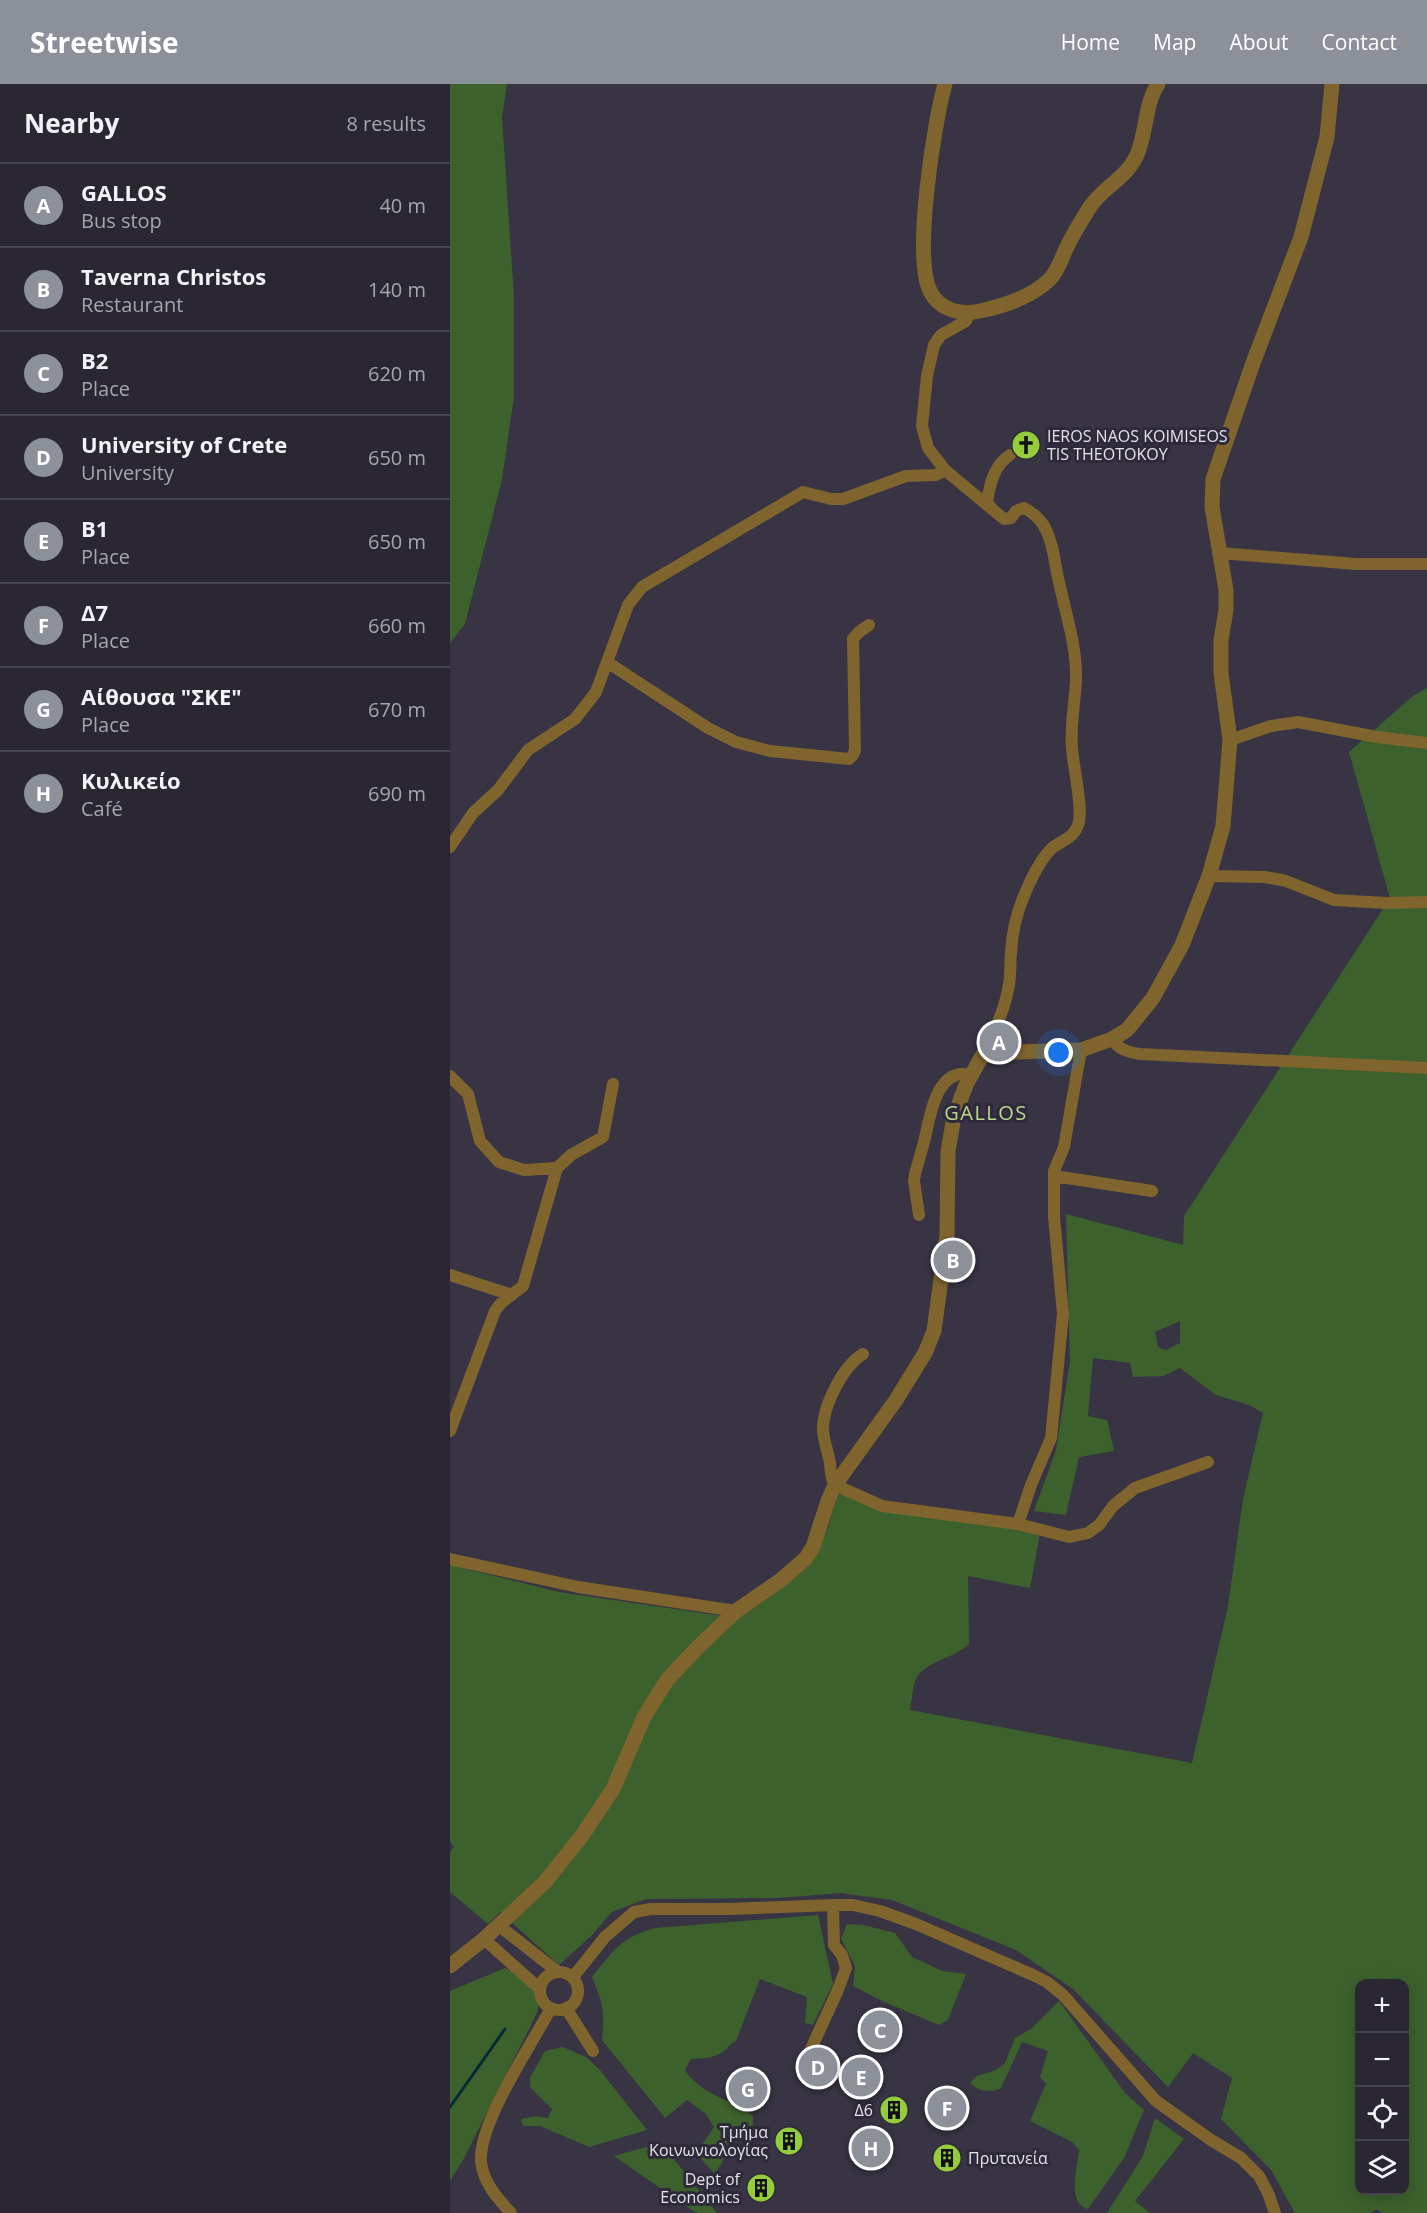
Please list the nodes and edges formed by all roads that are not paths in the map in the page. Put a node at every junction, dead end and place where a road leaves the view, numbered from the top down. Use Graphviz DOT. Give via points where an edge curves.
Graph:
graph roads {
  1 [pos="945,84"];
  2 [pos="1158,84"];
  3 [pos="1332,84"];
  4 [pos="969,313"];
  5 [pos="1010,455"];
  6 [pos="945,470"];
  7 [pos="997,516"];
  8 [pos="1220,553"];
  9 [pos="1427,564"];
  10 [pos="869,625"];
  11 [pos="607,662"];
  12 [pos="1230,740"];
  13 [pos="1427,743"];
  14 [pos="450,847"];
  15 [pos="1209,876"];
  16 [pos="1427,902"];
  17 [pos="1112,1039"];
  18 [pos="1081,1050"];
  19 [pos="982,1056"];
  20 [pos="1427,1068"];
  21 [pos="971,1075"];
  22 [pos="450,1076"];
  23 [pos="613,1084"];
  24 [pos="557,1168"];
  25 [pos="1054,1176"];
  26 [pos="1152,1191"];
  27 [pos="919,1215"];
  28 [pos="450,1275"];
  29 [pos="512,1295"];
  30 [pos="862,1354"];
  31 [pos="450,1431"];
  32 [pos="1208,1462"];
  33 [pos="835,1485"];
  34 [pos="1018,1524"];
  35 [pos="450,1559"];
  36 [pos="736,1611"];
  37 [pos="833,1905"];
  38 [pos="498,1925"];
  39 [pos="484,1939"];
  40 [pos="450,1966"];
  41 [pos="558,1972"];
  42 [pos="573,1977"];
  43 [pos="540,1989"];
  44 [pos="551,2008"];
  45 [pos="566,2008"];
  46 [pos="593,2051"];
  47 [pos="805,2062"];
  48 [pos="511,2213"];
  49 [pos="1275,2213"];
  1 -- 4 [label="street" via="938,107 924,215 925,278 940,304 954,312"];
  2 -- 4 [label="street" via="1152,93 1136,158 1091,205 1053,277 1037,291"];
  3 -- 8 [label="street" via="1327,137 1301,237 1213,479 1212,507"];
  4 -- 6 [label="street" via="966,321 941,335 934,345 927,376 922,426 928,448"];
  5 -- 7 [label="street" via="991,478 987,502"];
  6 -- 7 [label="street"];
  6 -- 11 [label="street" via="936,475 906,476 843,499 803,492 794,495 642,586 628,605"];
  7 -- 19 [label="street" via="1011,518 1024,508 1043,524 1054,548 1075,649 1071,736 1081,810 1073,835 1052,849 1033,875 1023,898 1011,949 1009,985"];
  8 -- 9 [label="street" via="1356,564"];
  8 -- 12 [label="street" via="1226,600 1221,673"];
  10 -- 11 [label="street" via="854,639 855,750 849,759 770,751 736,742"];
  11 -- 14 [label="street" via="596,692 574,719 528,750 498,790 472,813"];
  12 -- 13 [label="street" via="1271,726 1298,722"];
  12 -- 15 [label="street" via="1223,826"];
  15 -- 16 [label="street" via="1286,881 1334,900"];
  15 -- 17 [label="street" via="1182,945 1153,998 1127,1030"];
  17 -- 18 [label="street"];
  17 -- 20 [label="street" via="1116,1046 1140,1054"];
  18 -- 19 [label="street"];
  18 -- 25 [label="street" via="1064,1147"];
  19 -- 21 [label="street"];
  21 -- 27 [label="street" via="954,1076 935,1097 914,1181"];
  21 -- 33 [label="street" via="956,1108 948,1151 947,1235 934,1331 896,1400"];
  22 -- 24 [label="street" via="468,1094 480,1141 499,1162 524,1170"];
  23 -- 24 [label="street" via="603,1137"];
  24 -- 29 [label="street" via="528,1272 523,1286"];
  25 -- 26 [label="street"];
  25 -- 34 [label="street" via="1063,1314 1057,1389 1051,1438"];
  28 -- 29 [label="street"];
  29 -- 31 [label="street" via="495,1311"];
  30 -- 33 [label="street" via="844,1370 825,1415 823,1429"];
  32 -- 34 [label="street" via="1135,1488 1088,1533 1069,1537"];
  33 -- 34 [label="street" via="882,1506"];
  33 -- 36 [label="street" via="806,1558"];
  35 -- 36 [label="street" via="578,1587"];
  36 -- 38 [label="street" via="667,1680 644,1717 613,1789 581,1837 545,1882"];
  37 -- 42 [label="street" via="651,1908 634,1912 606,1937"];
  37 -- 47 [label="street" via="834,1945 846,1968"];
  37 -- 49 [label="street" via="853,1905 890,1915 1047,1982 1063,1995 1156,2101 1241,2158 1259,2176"];
  38 -- 39 [label="street"];
  38 -- 41 [label="street"];
  39 -- 40 [label="street"];
  39 -- 43 [label="street"];
  41 -- 42 [label="street"];
  41 -- 43 [label="street" via="544,1979"];
  42 -- 45 [label="street" via="578,1995"];
  43 -- 44 [label="street" via="544,2002"];
  44 -- 45 [label="street"];
  44 -- 48 [label="street" via="491,2116 482,2148 481,2161 488,2182"];
  45 -- 46 [label="street"];
}
